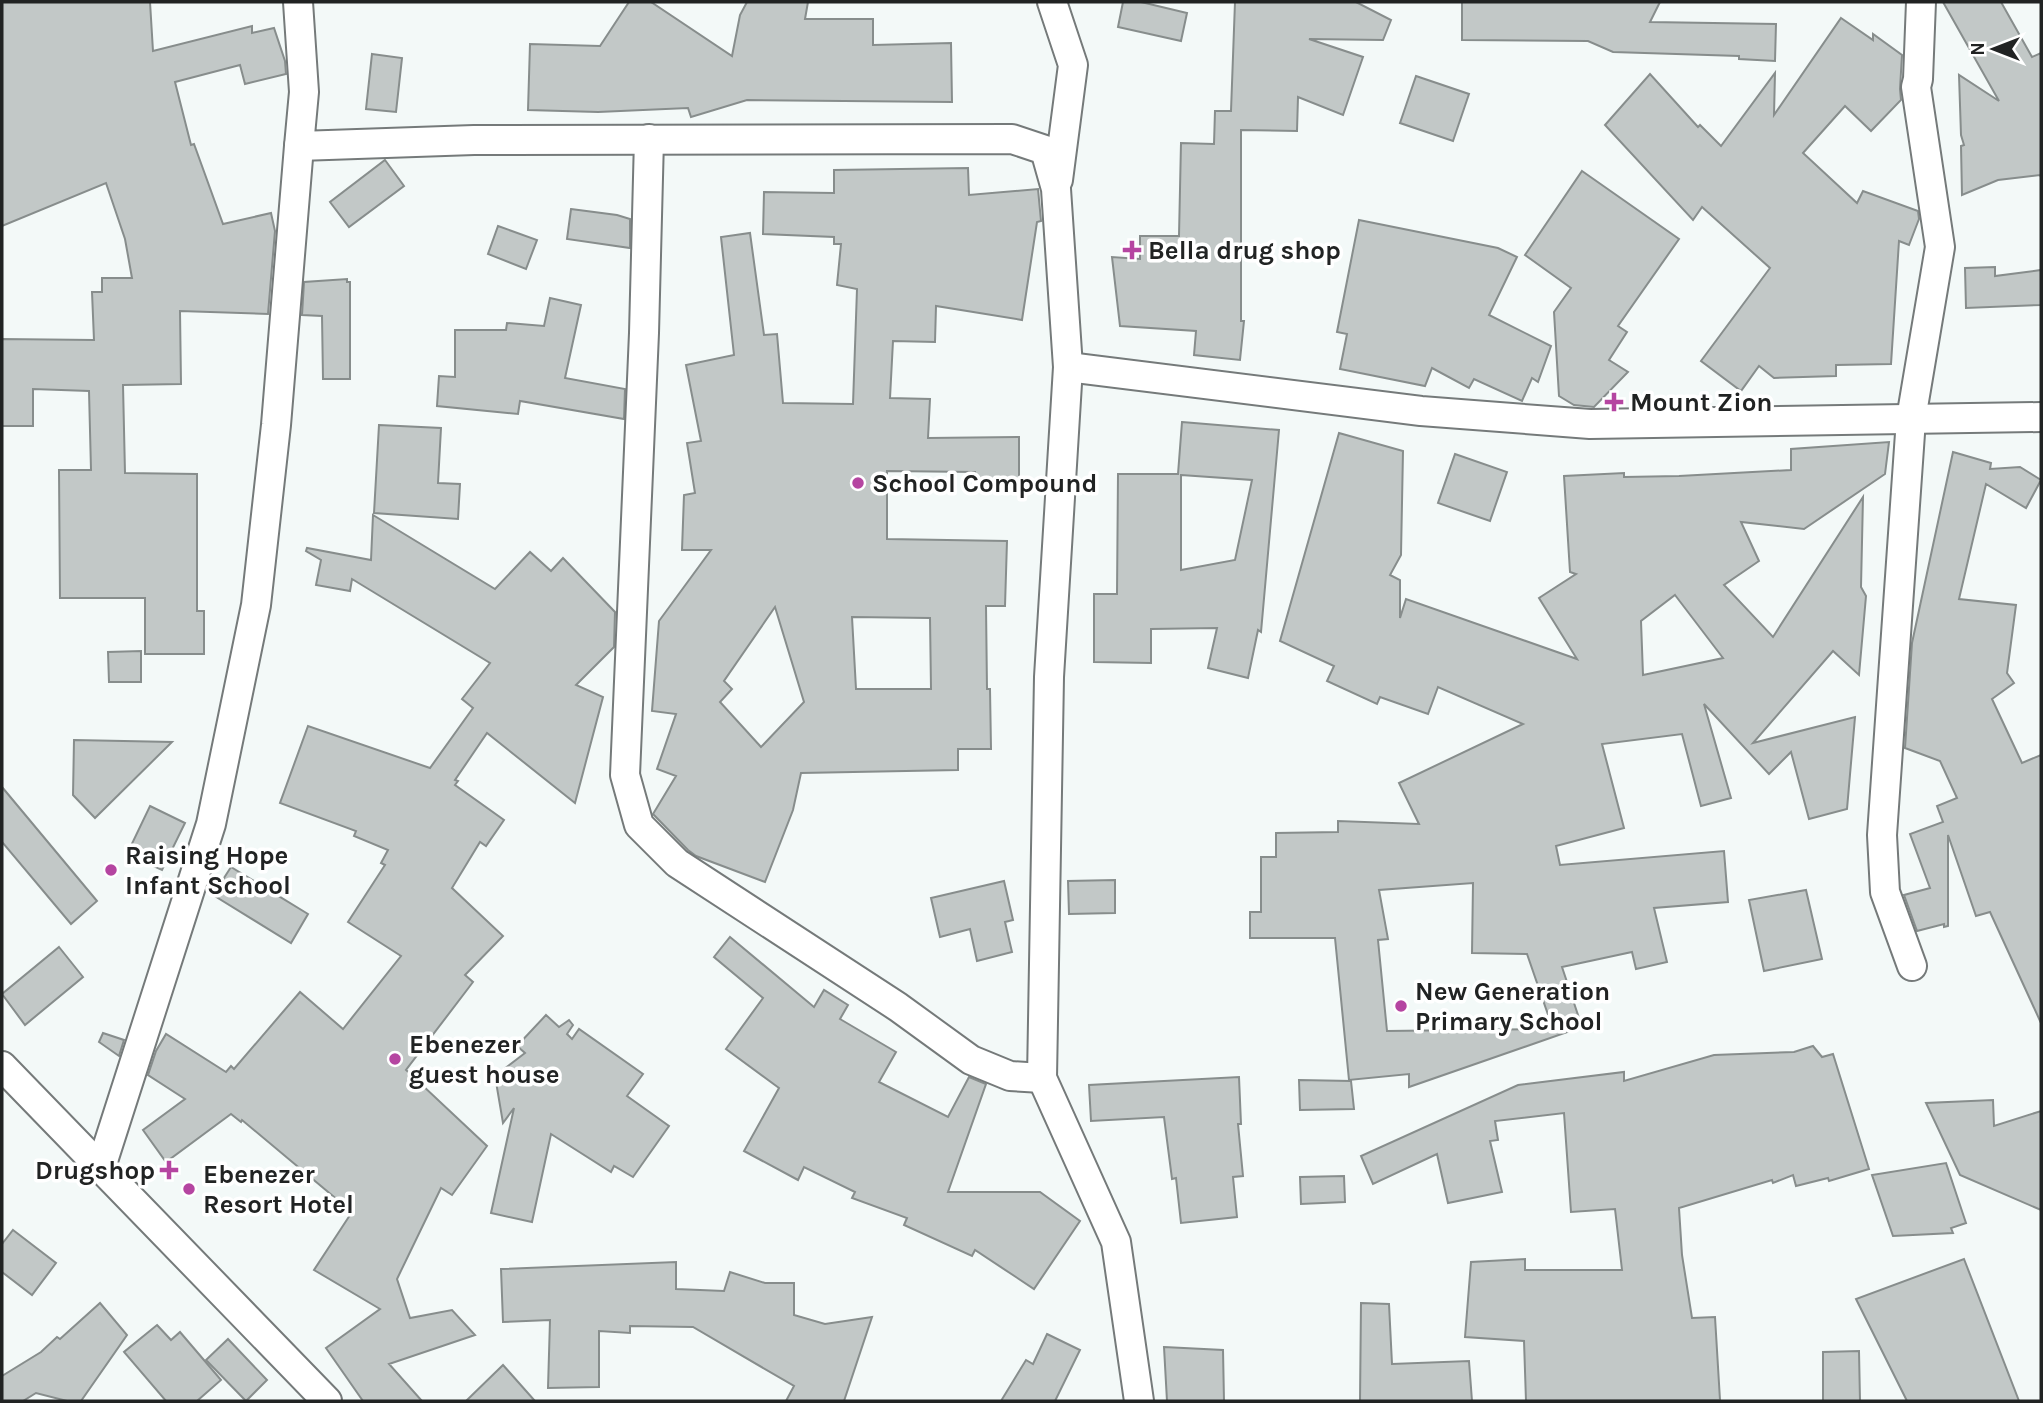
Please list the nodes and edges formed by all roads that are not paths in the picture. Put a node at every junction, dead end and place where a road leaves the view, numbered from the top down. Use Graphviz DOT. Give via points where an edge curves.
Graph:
graph roads {
  1 [pos="298,2"];
  2 [pos="1052,2"];
  3 [pos="1921,2"];
  4 [pos="649,139"];
  5 [pos="299,146"];
  6 [pos="1056,189"];
  7 [pos="1068,367"];
  8 [pos="2041,417"];
  9 [pos="1911,419"];
  10 [pos="1912,966"];
  11 [pos="2,1066"];
  12 [pos="1042,1078"];
  13 [pos="101,1167"];
  14 [pos="327,1401"];
  15 [pos="1139,1401"];
  1 -- 5 [label="street" via="304,92"];
  2 -- 6 [label="street" via="1073,65"];
  3 -- 9 [label="street" via="1916,87 1940,247"];
  4 -- 5 [label="street"];
  4 -- 6 [label="street" via="1012,139 1045,150"];
  4 -- 12 [label="street" via="625,775 639,825 677,863 971,1060 1010,1076"];
  5 -- 13 [label="street" via="256,605 211,824"];
  6 -- 7 [label="street"];
  7 -- 9 [label="street" via="1421,411 1590,424"];
  7 -- 12 [label="street" via="1049,677"];
  8 -- 9 [label="street"];
  9 -- 10 [label="street" via="1882,835 1885,892"];
  11 -- 13 [label="street"];
  12 -- 15 [label="street" via="1116,1242"];
  13 -- 14 [label="street"];
}
